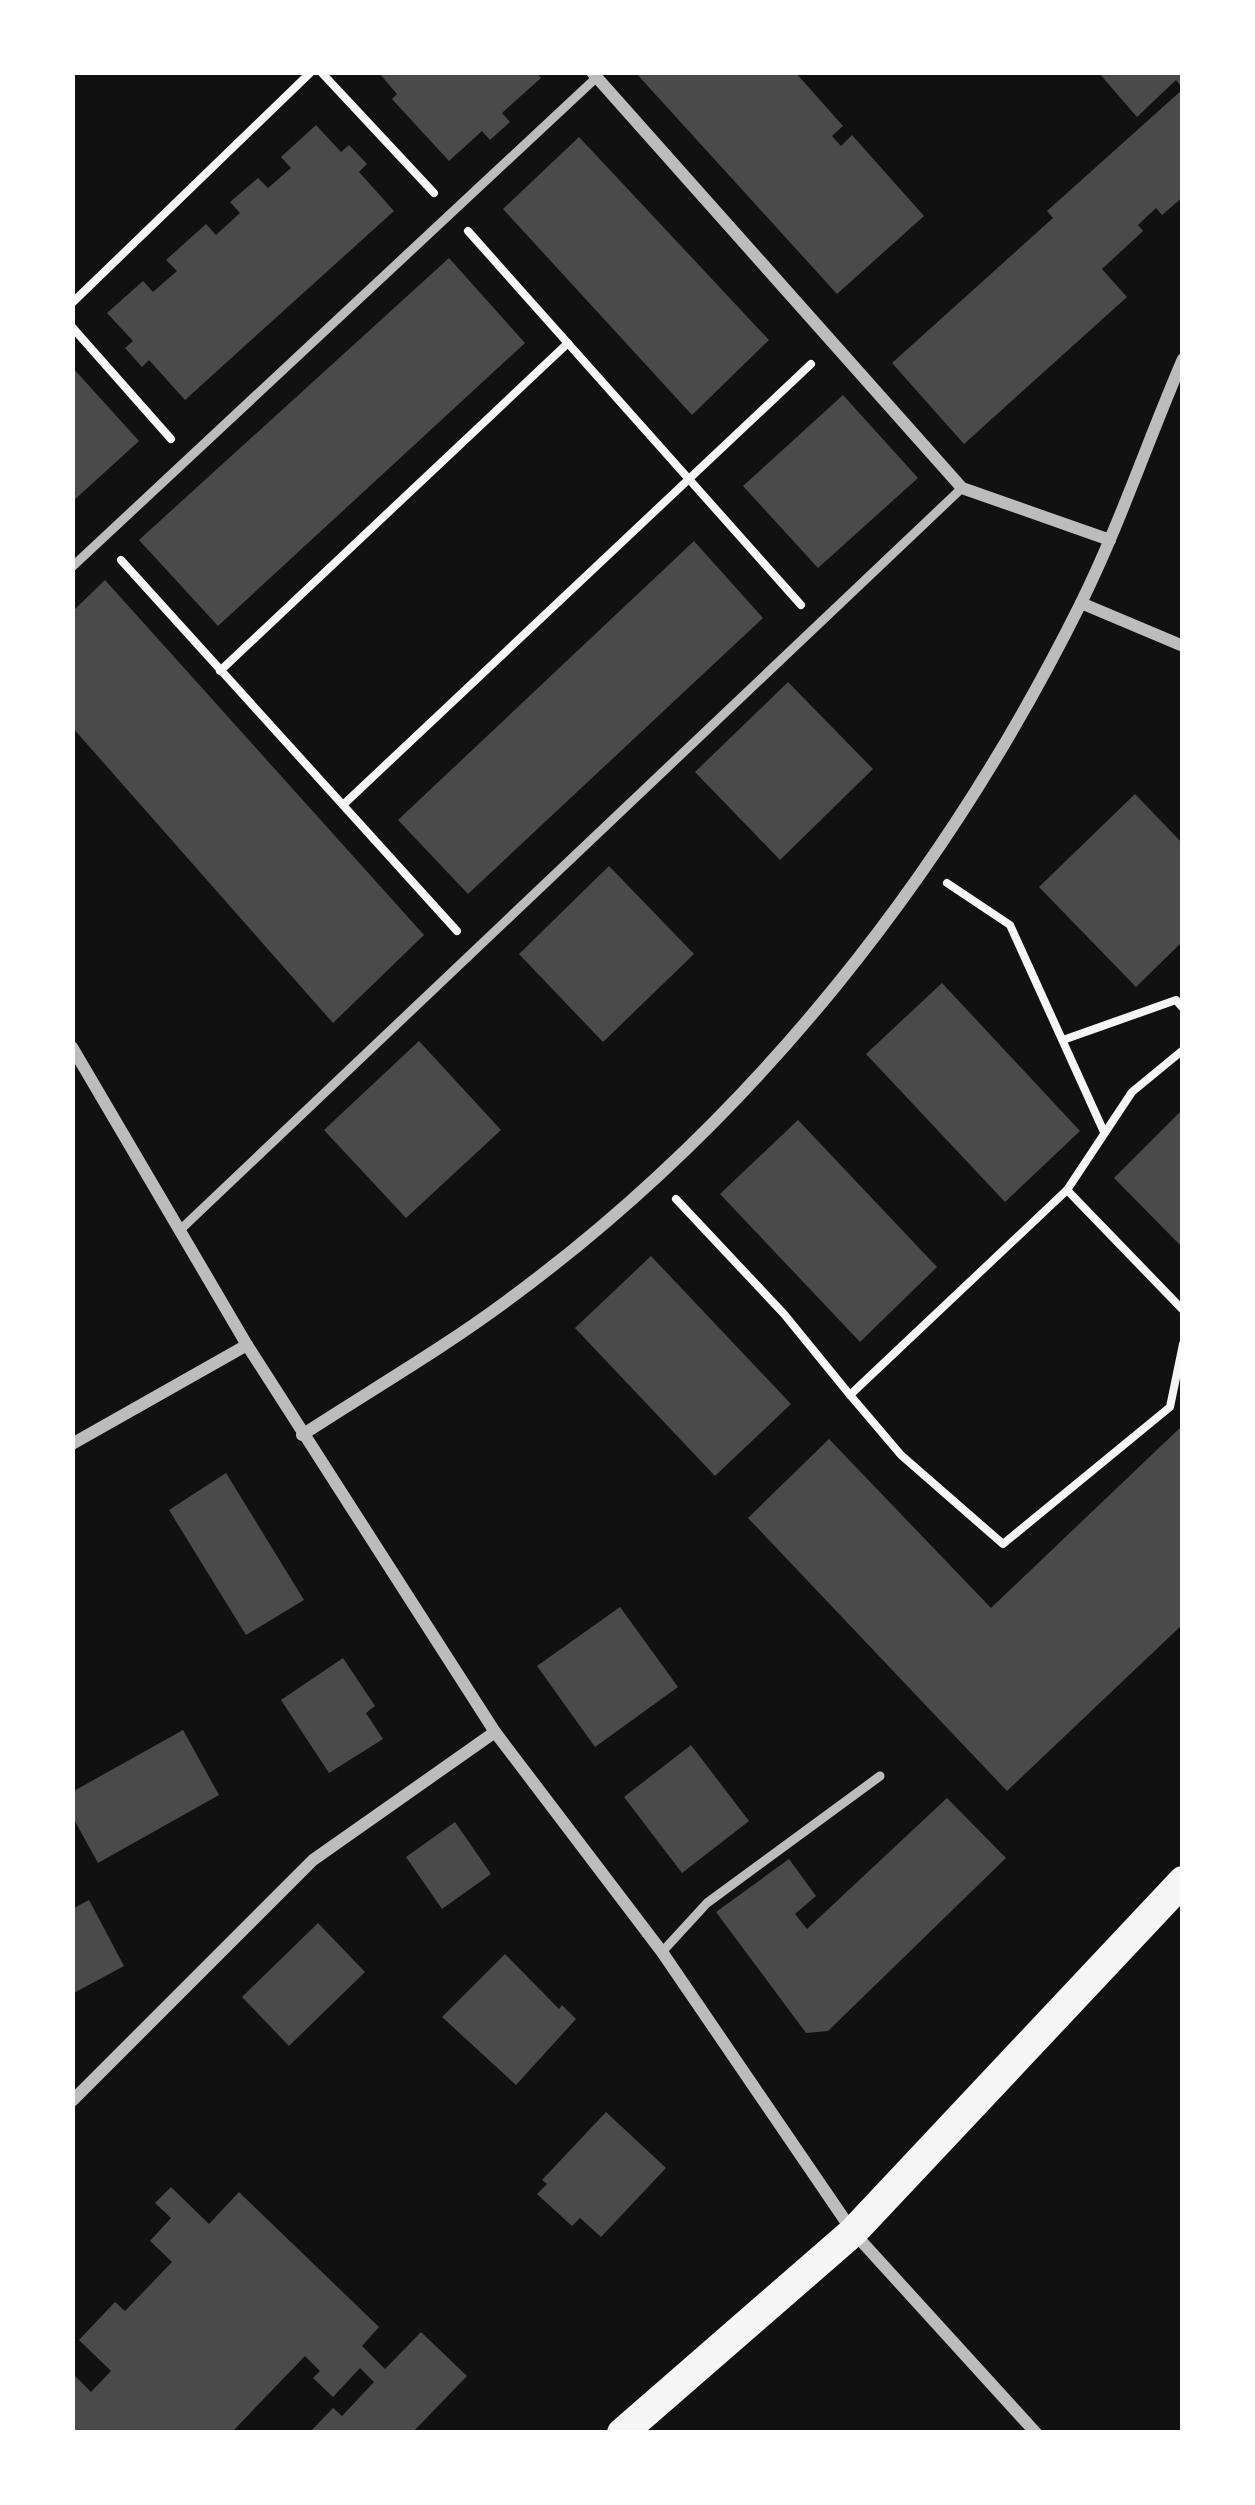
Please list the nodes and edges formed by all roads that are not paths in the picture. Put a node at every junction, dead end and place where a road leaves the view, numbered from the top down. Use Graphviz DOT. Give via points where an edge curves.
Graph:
graph roads {
  1 [pos="595,75"];
  2 [pos="1183,359"];
  3 [pos="962,488"];
  4 [pos="1110,540"];
  5 [pos="72,567"];
  6 [pos="1081,603"];
  7 [pos="1183,646"];
  8 [pos="72,1047"];
  9 [pos="180,1230"];
  10 [pos="247,1345"];
  11 [pos="302,1435"];
  12 [pos="72,1444"];
  13 [pos="495,1732"];
  14 [pos="880,1776"];
  15 [pos="1183,1881"];
  16 [pos="662,1952"];
  17 [pos="72,2101"];
  18 [pos="853,2231"];
  19 [pos="622,2433"];
  20 [pos="1036,2433"];
  1 -- 3 [label="street"];
  1 -- 5 [label="lane"];
  2 -- 4 [label="street"];
  3 -- 4 [label="street"];
  3 -- 9 [label="lane"];
  4 -- 6 [label="street"];
  6 -- 7 [label="street"];
  6 -- 11 [label="street" via="992,767 882,930 757,1081 656,1178 507,1301"];
  8 -- 9 [label="street"];
  9 -- 10 [label="street"];
  10 -- 11 [label="street"];
  10 -- 12 [label="street"];
  11 -- 13 [label="street"];
  13 -- 16 [label="street"];
  13 -- 17 [label="street" via="313,1860"];
  14 -- 16 [label="lane" via="707,1903"];
  15 -- 18 [label="main road"];
  16 -- 18 [label="street"];
  18 -- 19 [label="main road"];
  18 -- 20 [label="street"];
}
